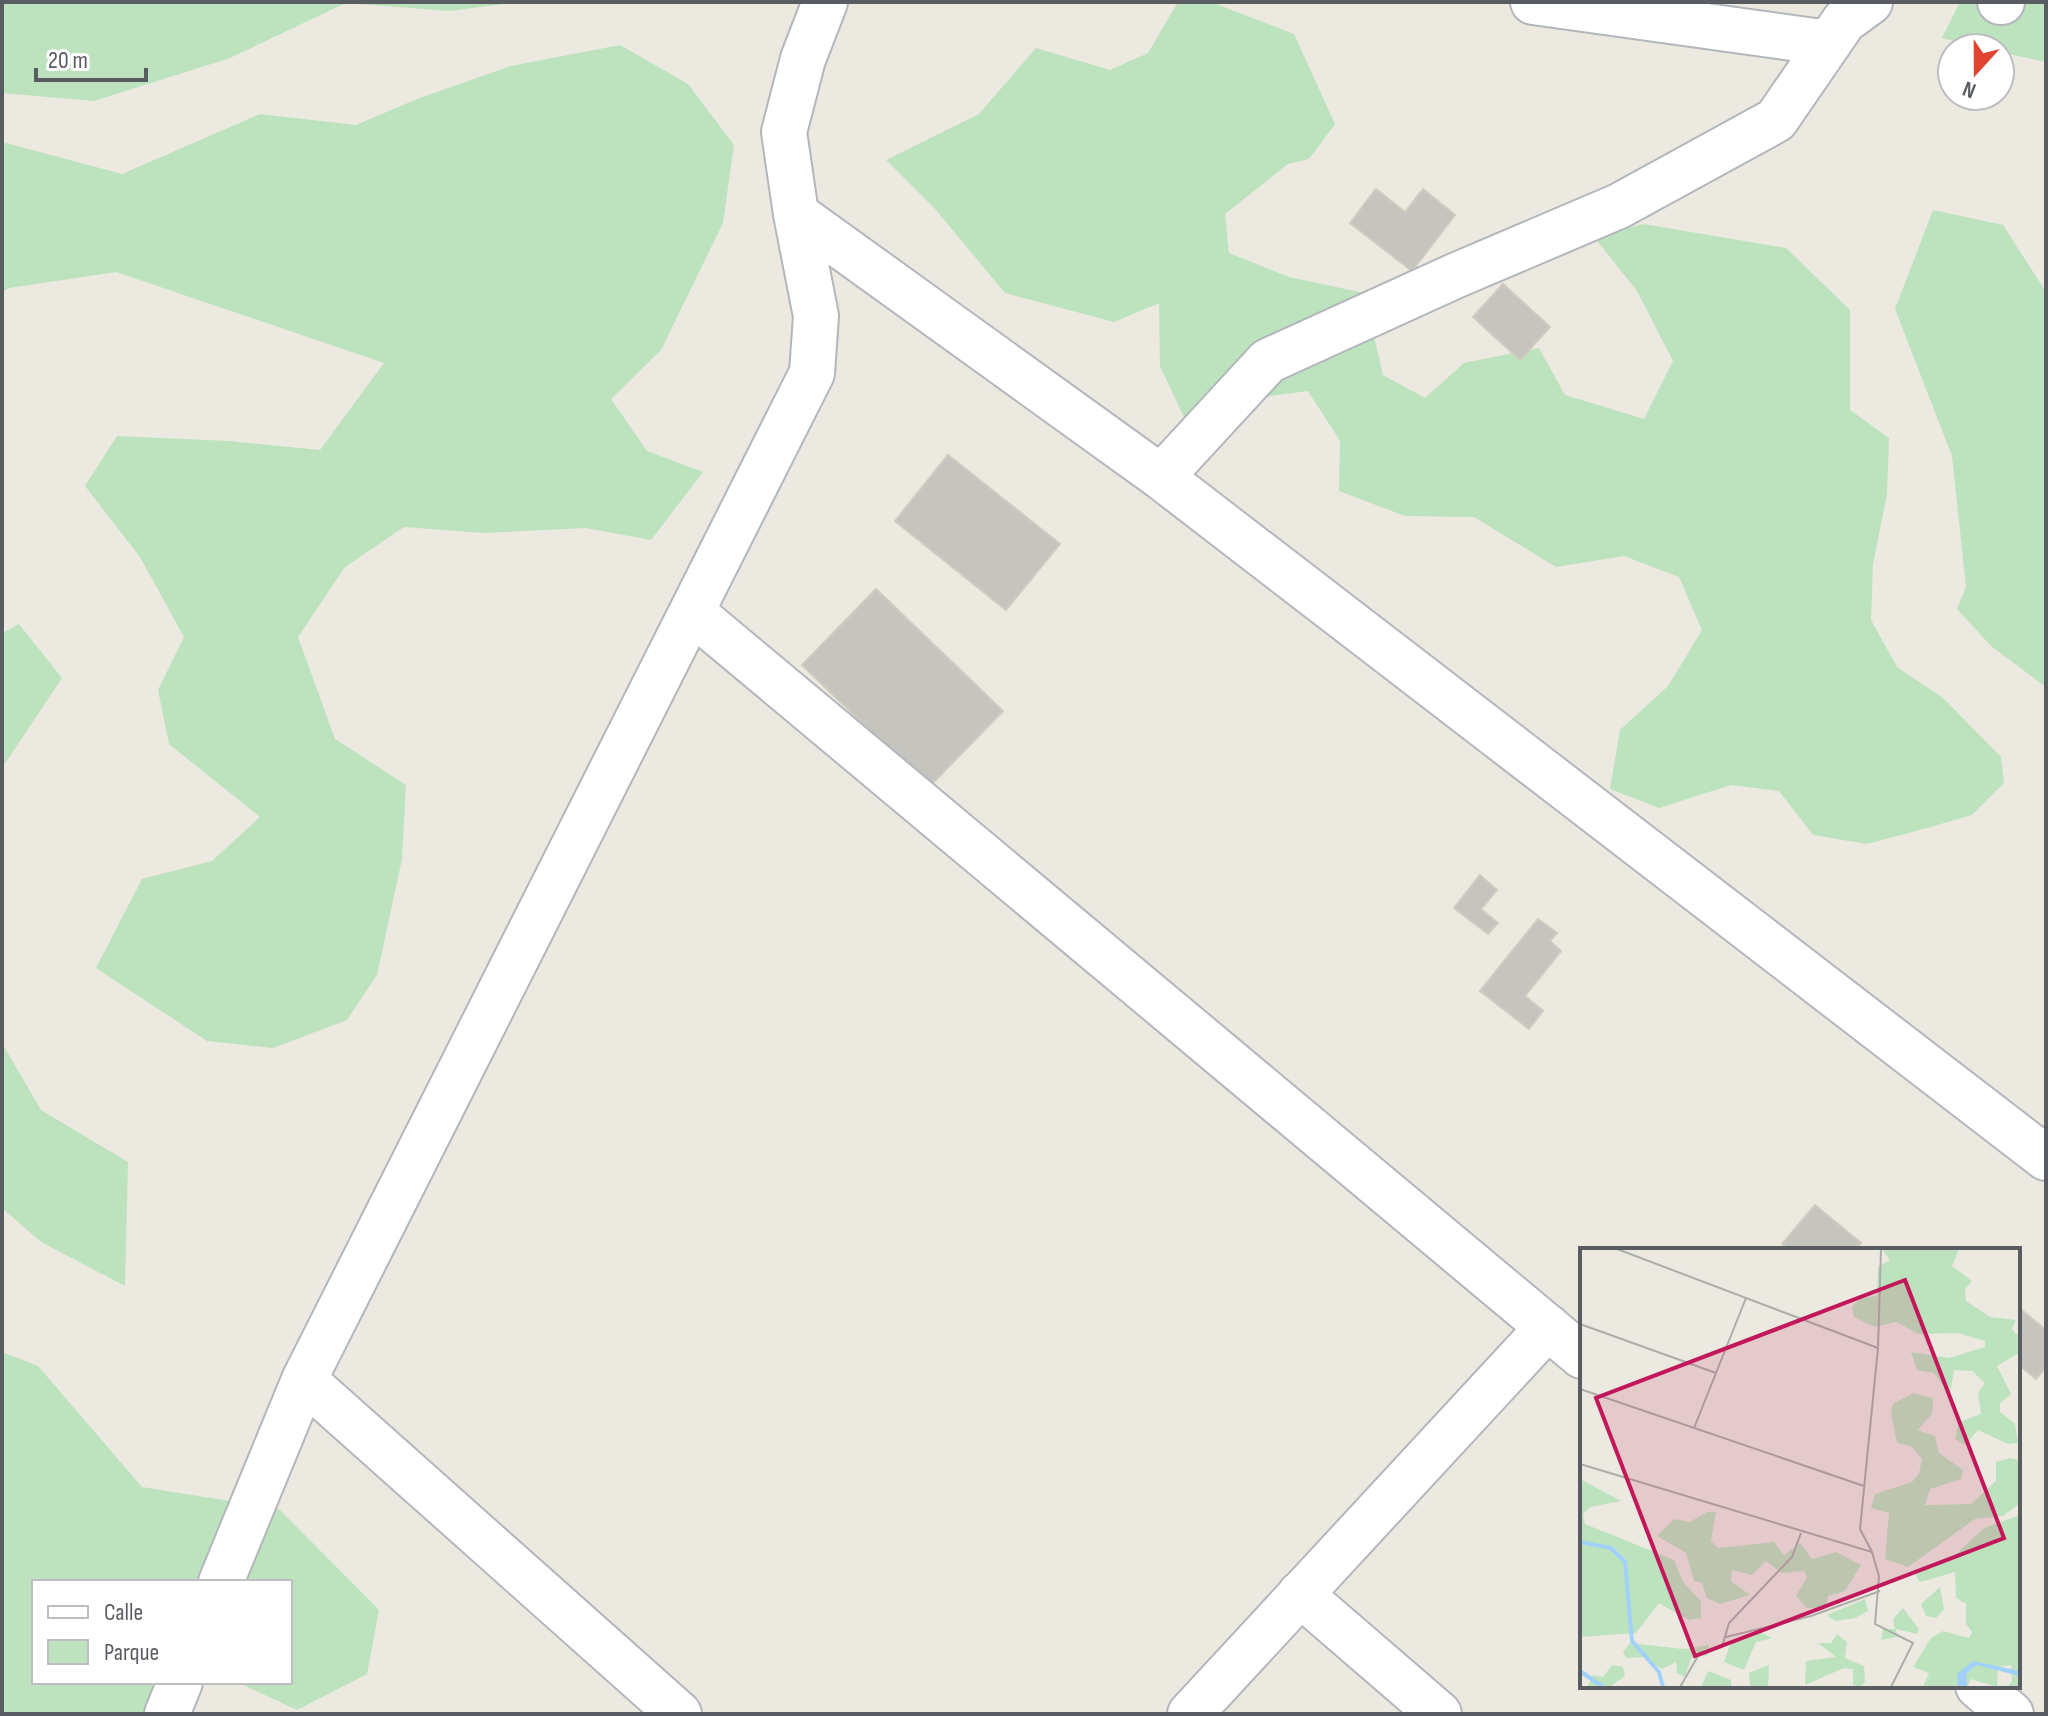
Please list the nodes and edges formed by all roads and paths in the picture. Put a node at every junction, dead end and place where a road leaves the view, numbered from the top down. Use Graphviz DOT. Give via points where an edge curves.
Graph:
graph roads {
  1 [pos="825,2"];
  2 [pos="1533,2"];
  3 [pos="1870,2"];
  4 [pos="1829,43"];
  5 [pos="796,214"];
  6 [pos="1161,477"];
  7 [pos="692,612"];
  8 [pos="2046,1158"];
  9 [pos="1548,1327"];
  10 [pos="1580,1354"];
  11 [pos="304,1380"];
  12 [pos="222,1580"];
  13 [pos="1300,1594"];
  14 [pos="179,1684"];
  15 [pos="1980,1688"];
  16 [pos="167,1714"];
  17 [pos="679,1714"];
  18 [pos="1190,1714"];
  19 [pos="1439,1714"];
  20 [pos="2011,1714"];
  1 -- 5 [label="street" via="784,132"];
  2 -- 4 [label="street"];
  3 -- 4 [label="street" via="1844,21"];
  4 -- 6 [label="street" via="1776,120 1619,206 1268,361"];
  5 -- 6 [label="street"];
  5 -- 7 [label="street" via="816,316 812,373"];
  6 -- 8 [label="street"];
  7 -- 9 [label="street"];
  7 -- 11 [label="street"];
  9 -- 10 [label="street"];
  9 -- 13 [label="street"];
  11 -- 12 [label="street"];
  11 -- 17 [label="street"];
  13 -- 18 [label="street"];
  13 -- 19 [label="street"];
  14 -- 16 [label="street"];
  15 -- 20 [label="street"];
}
